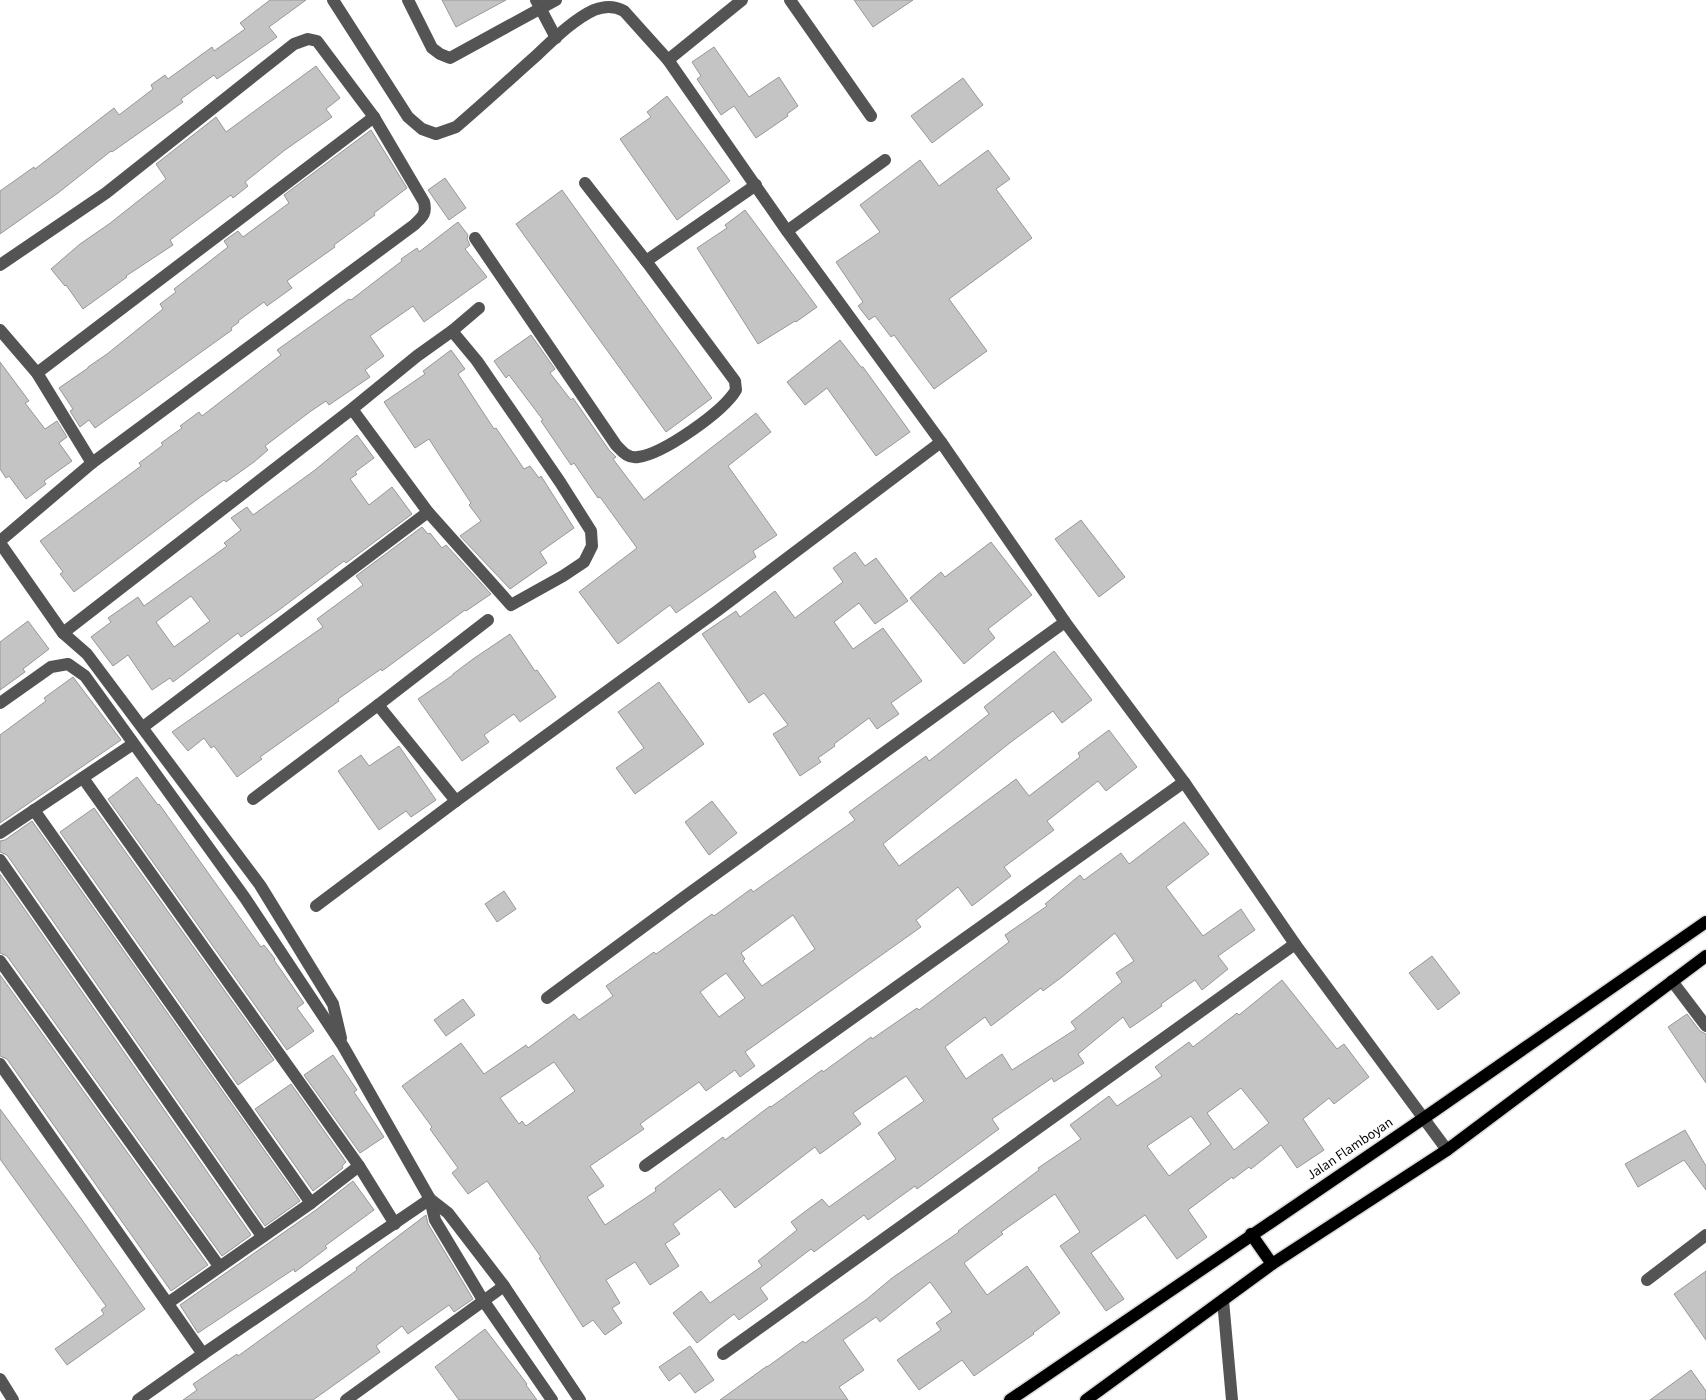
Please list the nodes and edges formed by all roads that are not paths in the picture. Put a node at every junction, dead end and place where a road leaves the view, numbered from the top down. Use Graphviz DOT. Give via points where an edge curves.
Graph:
graph roads {
  1 [pos="333,0"];
  2 [pos="408,0"];
  3 [pos="556,0"];
  4 [pos="742,0"];
  5 [pos="790,0"];
  6 [pos="538,4"];
  7 [pos="556,38"];
  8 [pos="668,60"];
  9 [pos="871,116"];
  10 [pos="374,117"];
  11 [pos="885,160"];
  12 [pos="585,183"];
  13 [pos="756,185"];
  14 [pos="787,232"];
  15 [pos="475,238"];
  16 [pos="646,261"];
  17 [pos="0,265"];
  18 [pos="479,308"];
  19 [pos="0,330"];
  20 [pos="452,331"];
  21 [pos="37,373"];
  22 [pos="352,409"];
  23 [pos="941,442"];
  24 [pos="92,463"];
  25 [pos="428,512"];
  26 [pos="0,542"];
  27 [pos="488,620"];
  28 [pos="1065,622"];
  29 [pos="63,632"];
  30 [pos="0,703"];
  31 [pos="378,705"];
  32 [pos="144,727"];
  33 [pos="133,744"];
  34 [pos="83,778"];
  35 [pos="1184,782"];
  36 [pos="253,799"];
  37 [pos="456,801"];
  38 [pos="34,810"];
  39 [pos="0,833"];
  40 [pos="0,860"];
  41 [pos="260,885"];
  42 [pos="245,898"];
  43 [pos="316,906"];
  44 [pos="1706,922"];
  45 [pos="1294,944"];
  46 [pos="1706,956"];
  47 [pos="0,961"];
  48 [pos="1672,981"];
  49 [pos="547,998"];
  50 [pos="1706,1026"];
  51 [pos="343,1046"];
  52 [pos="0,1064"];
  53 [pos="1424,1118"];
  54 [pos="1447,1150"];
  55 [pos="359,1166"];
  56 [pos="645,1166"];
  57 [pos="430,1199"];
  58 [pos="311,1202"];
  59 [pos="396,1224"];
  60 [pos="1251,1234"];
  61 [pos="1706,1234"];
  62 [pos="262,1236"];
  63 [pos="1272,1264"];
  64 [pos="219,1266"];
  65 [pos="1647,1280"];
  66 [pos="504,1286"];
  67 [pos="484,1300"];
  68 [pos="1223,1300"];
  69 [pos="168,1303"];
  70 [pos="203,1354"];
  71 [pos="723,1354"];
  72 [pos="0,1379"];
  73 [pos="13,1400"];
  74 [pos="138,1400"];
  75 [pos="346,1400"];
  76 [pos="552,1400"];
  77 [pos="580,1400"];
  78 [pos="1010,1400"];
  79 [pos="1086,1400"];
  80 [pos="1232,1400"];
  1 -- 7 [label="street" via="408,117 422,129 436,134 456,127"];
  2 -- 6 [label="street" via="432,48 450,58"];
  3 -- 6 [label="street"];
  4 -- 8 [label="street"];
  5 -- 9 [label="street"];
  6 -- 7 [label="street"];
  7 -- 8 [label="street" via="595,10 617,7 624,10"];
  8 -- 13 [label="street"];
  10 -- 17 [label="street" via="317,41 308,39 294,44 106,193"];
  10 -- 21 [label="street"];
  10 -- 24 [label="street" via="424,202 424,216"];
  11 -- 14 [label="street"];
  12 -- 16 [label="street"];
  13 -- 14 [label="street"];
  13 -- 16 [label="street"];
  14 -- 23 [label="street"];
  15 -- 16 [label="street" via="616,445 627,456 637,458 678,439 720,409 736,390 735,382"];
  18 -- 20 [label="street"];
  19 -- 21 [label="street"];
  20 -- 22 [label="street"];
  20 -- 25 [label="street" via="477,361 560,482 591,531 592,546 584,562 511,605"];
  21 -- 24 [label="street"];
  22 -- 25 [label="street"];
  22 -- 29 [label="street"];
  23 -- 28 [label="street"];
  23 -- 37 [label="street" via="717,611"];
  24 -- 26 [label="street"];
  25 -- 32 [label="street"];
  26 -- 29 [label="street"];
  27 -- 31 [label="street"];
  28 -- 35 [label="street"];
  28 -- 49 [label="street"];
  29 -- 32 [label="street" via="87,654"];
  30 -- 33 [label="street" via="51,667 68,664 85,676"];
  31 -- 36 [label="street"];
  31 -- 37 [label="street"];
  32 -- 41 [label="street"];
  33 -- 34 [label="street"];
  33 -- 42 [label="street"];
  34 -- 38 [label="street"];
  34 -- 55 [label="street"];
  35 -- 45 [label="street"];
  35 -- 56 [label="street"];
  37 -- 43 [label="street"];
  38 -- 39 [label="street"];
  38 -- 58 [label="street"];
  40 -- 62 [label="street"];
  41 -- 42 [label="street"];
  41 -- 51 [label="street" via="333,1004"];
  42 -- 51 [label="street"];
  44 -- 53 [label="main road, Jalan Flamboyan"];
  45 -- 53 [label="street"];
  45 -- 71 [label="street"];
  46 -- 48 [label="main road"];
  47 -- 64 [label="street"];
  48 -- 50 [label="street"];
  48 -- 54 [label="main road"];
  51 -- 57 [label="street"];
  52 -- 69 [label="street"];
  53 -- 54 [label="street"];
  53 -- 60 [label="main road, Jalan Flamboyan"];
  54 -- 63 [label="main road"];
  55 -- 58 [label="street"];
  55 -- 59 [label="street"];
  57 -- 59 [label="street"];
  57 -- 66 [label="street" via="448,1213"];
  57 -- 67 [label="street" via="435,1220"];
  58 -- 62 [label="street"];
  59 -- 70 [label="street"];
  60 -- 63 [label="main road"];
  60 -- 78 [label="main road, Jalan Flamboyan"];
  61 -- 65 [label="street"];
  62 -- 64 [label="street"];
  63 -- 68 [label="main road"];
  64 -- 69 [label="street"];
  66 -- 67 [label="street"];
  66 -- 77 [label="street"];
  67 -- 75 [label="street"];
  67 -- 76 [label="street"];
  68 -- 79 [label="main road"];
  68 -- 80 [label="street"];
  69 -- 70 [label="street"];
  70 -- 74 [label="street"];
  72 -- 73 [label="street"];
}
